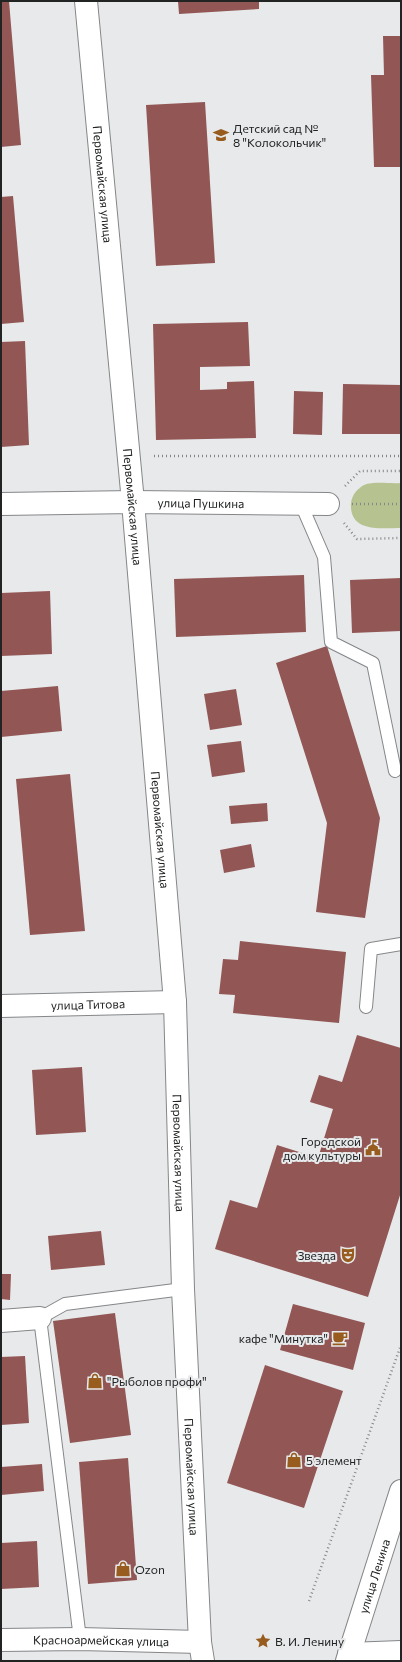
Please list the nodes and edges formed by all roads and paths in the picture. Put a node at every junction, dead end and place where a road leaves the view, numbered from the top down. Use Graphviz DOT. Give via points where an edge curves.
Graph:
graph roads {
  1 [pos="86,1"];
  2 [pos="129,456"];
  3 [pos="401,456"];
  4 [pos="401,471"];
  5 [pos="133,502"];
  6 [pos="1,504"];
  7 [pos="301,504"];
  8 [pos="328,504"];
  9 [pos="401,504"];
  10 [pos="401,538"];
  11 [pos="395,771"];
  12 [pos="401,944"];
  13 [pos="175,1002"];
  14 [pos="1,1006"];
  15 [pos="366,1007"];
  16 [pos="183,1289"];
  17 [pos="40,1318"];
  18 [pos="1,1321"];
  19 [pos="401,1345"];
  20 [pos="401,1491"];
  21 [pos="309,1601"];
  22 [pos="80,1639"];
  23 [pos="1,1640"];
  24 [pos="202,1652"];
  25 [pos="401,1652"];
  26 [pos="348,1658"];
  1 -- 2 [label="street, Первомайская улица"];
  2 -- 3 [label="path"];
  2 -- 5 [label="street, Первомайская улица"];
  4 -- 8 [label="path" via="360,470"];
  5 -- 6 [label="street, улица Пушкина"];
  5 -- 7 [label="street, улица Пушкина"];
  5 -- 13 [label="street, Первомайская улица"];
  7 -- 8 [label="street, улица Пушкина"];
  7 -- 11 [label="lane" via="324,556 331,642 373,663"];
  8 -- 9 [label="path"];
  8 -- 10 [label="path" via="357,539"];
  12 -- 15 [label="lane" via="371,949"];
  13 -- 14 [label="street, улица Титова"];
  13 -- 16 [label="street, Первомайская улица"];
  16 -- 17 [label="lane" via="65,1304"];
  16 -- 24 [label="street, Первомайская улица"];
  17 -- 18 [label="street"];
  17 -- 22 [label="lane"];
  19 -- 21 [label="path"];
  20 -- 26 [label="street, улица Ленина"];
  22 -- 23 [label="street, Красноармейская улица"];
  22 -- 24 [label="street, Красноармейская улица"];
  25 -- 26 [label="street"];
}
